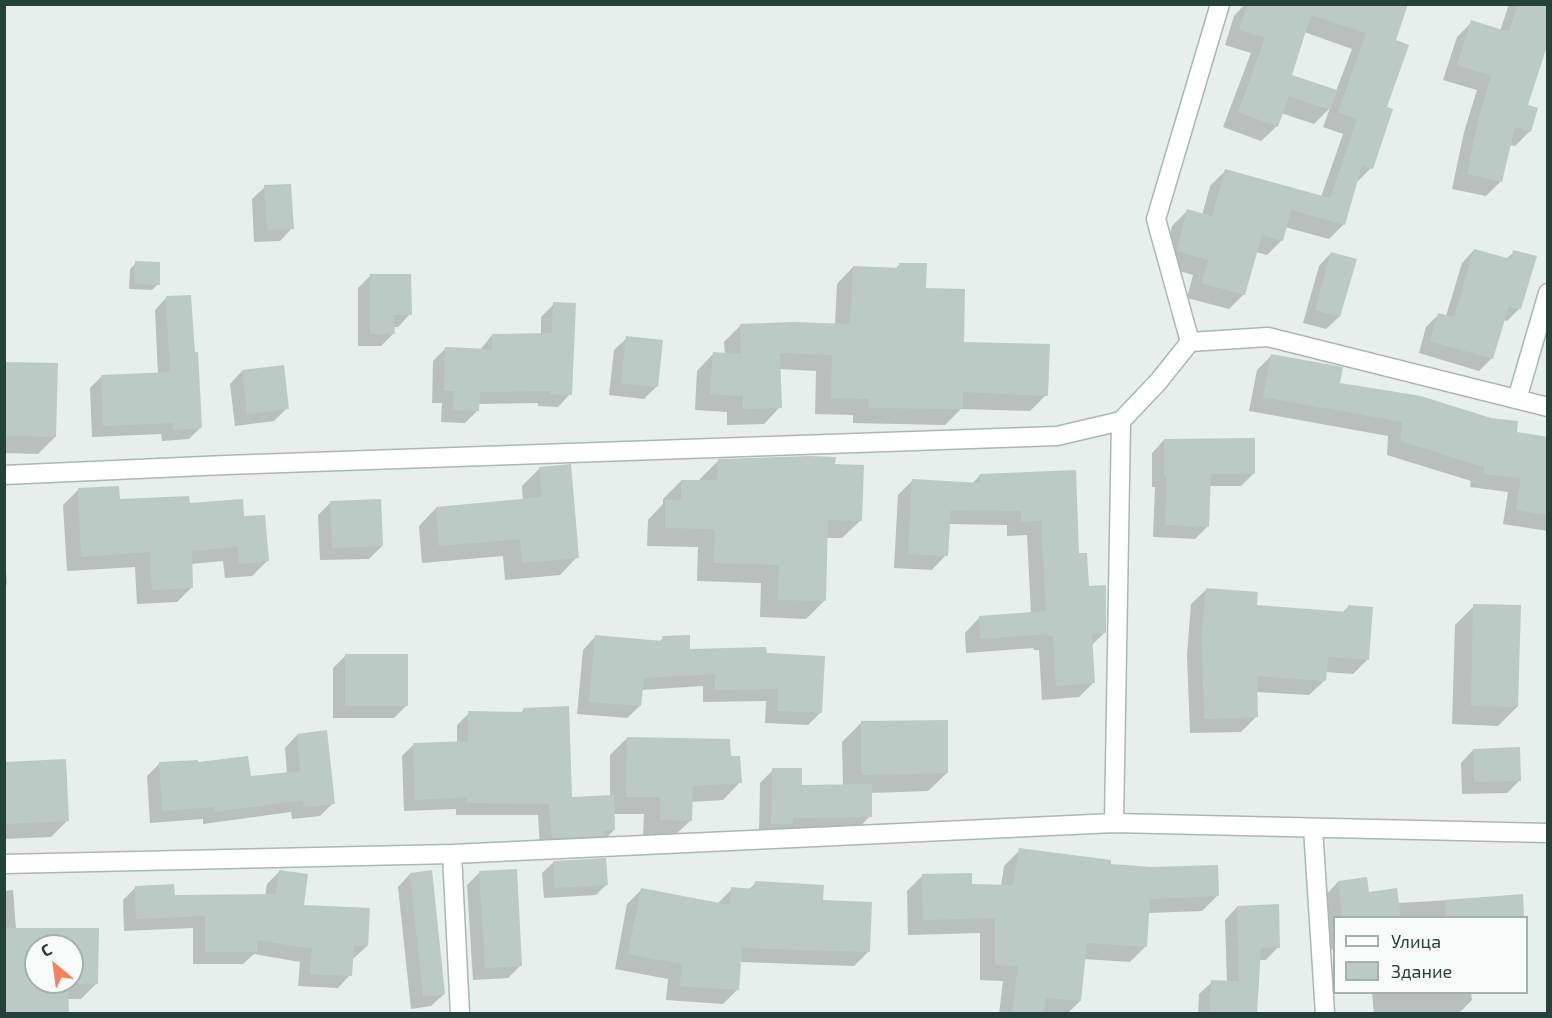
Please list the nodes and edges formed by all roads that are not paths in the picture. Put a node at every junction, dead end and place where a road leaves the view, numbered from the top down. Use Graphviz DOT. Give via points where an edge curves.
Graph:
graph roads {
  1 [pos="1220,4"];
  2 [pos="1548,293"];
  3 [pos="1190,342"];
  4 [pos="1517,399"];
  5 [pos="1548,407"];
  6 [pos="1121,421"];
  7 [pos="4,475"];
  8 [pos="1114,824"];
  9 [pos="1313,828"];
  10 [pos="1548,832"];
  11 [pos="452,854"];
  12 [pos="4,864"];
  13 [pos="460,1014"];
  14 [pos="1325,1014"];
  1 -- 3 [label="street" via="1156,219"];
  2 -- 4 [label="street"];
  3 -- 4 [label="street" via="1268,337"];
  3 -- 6 [label="street"];
  4 -- 5 [label="street"];
  6 -- 7 [label="street" via="1057,436"];
  6 -- 8 [label="street"];
  8 -- 9 [label="street"];
  8 -- 11 [label="street"];
  9 -- 10 [label="street"];
  9 -- 14 [label="street"];
  11 -- 12 [label="street"];
  11 -- 13 [label="street"];
}
